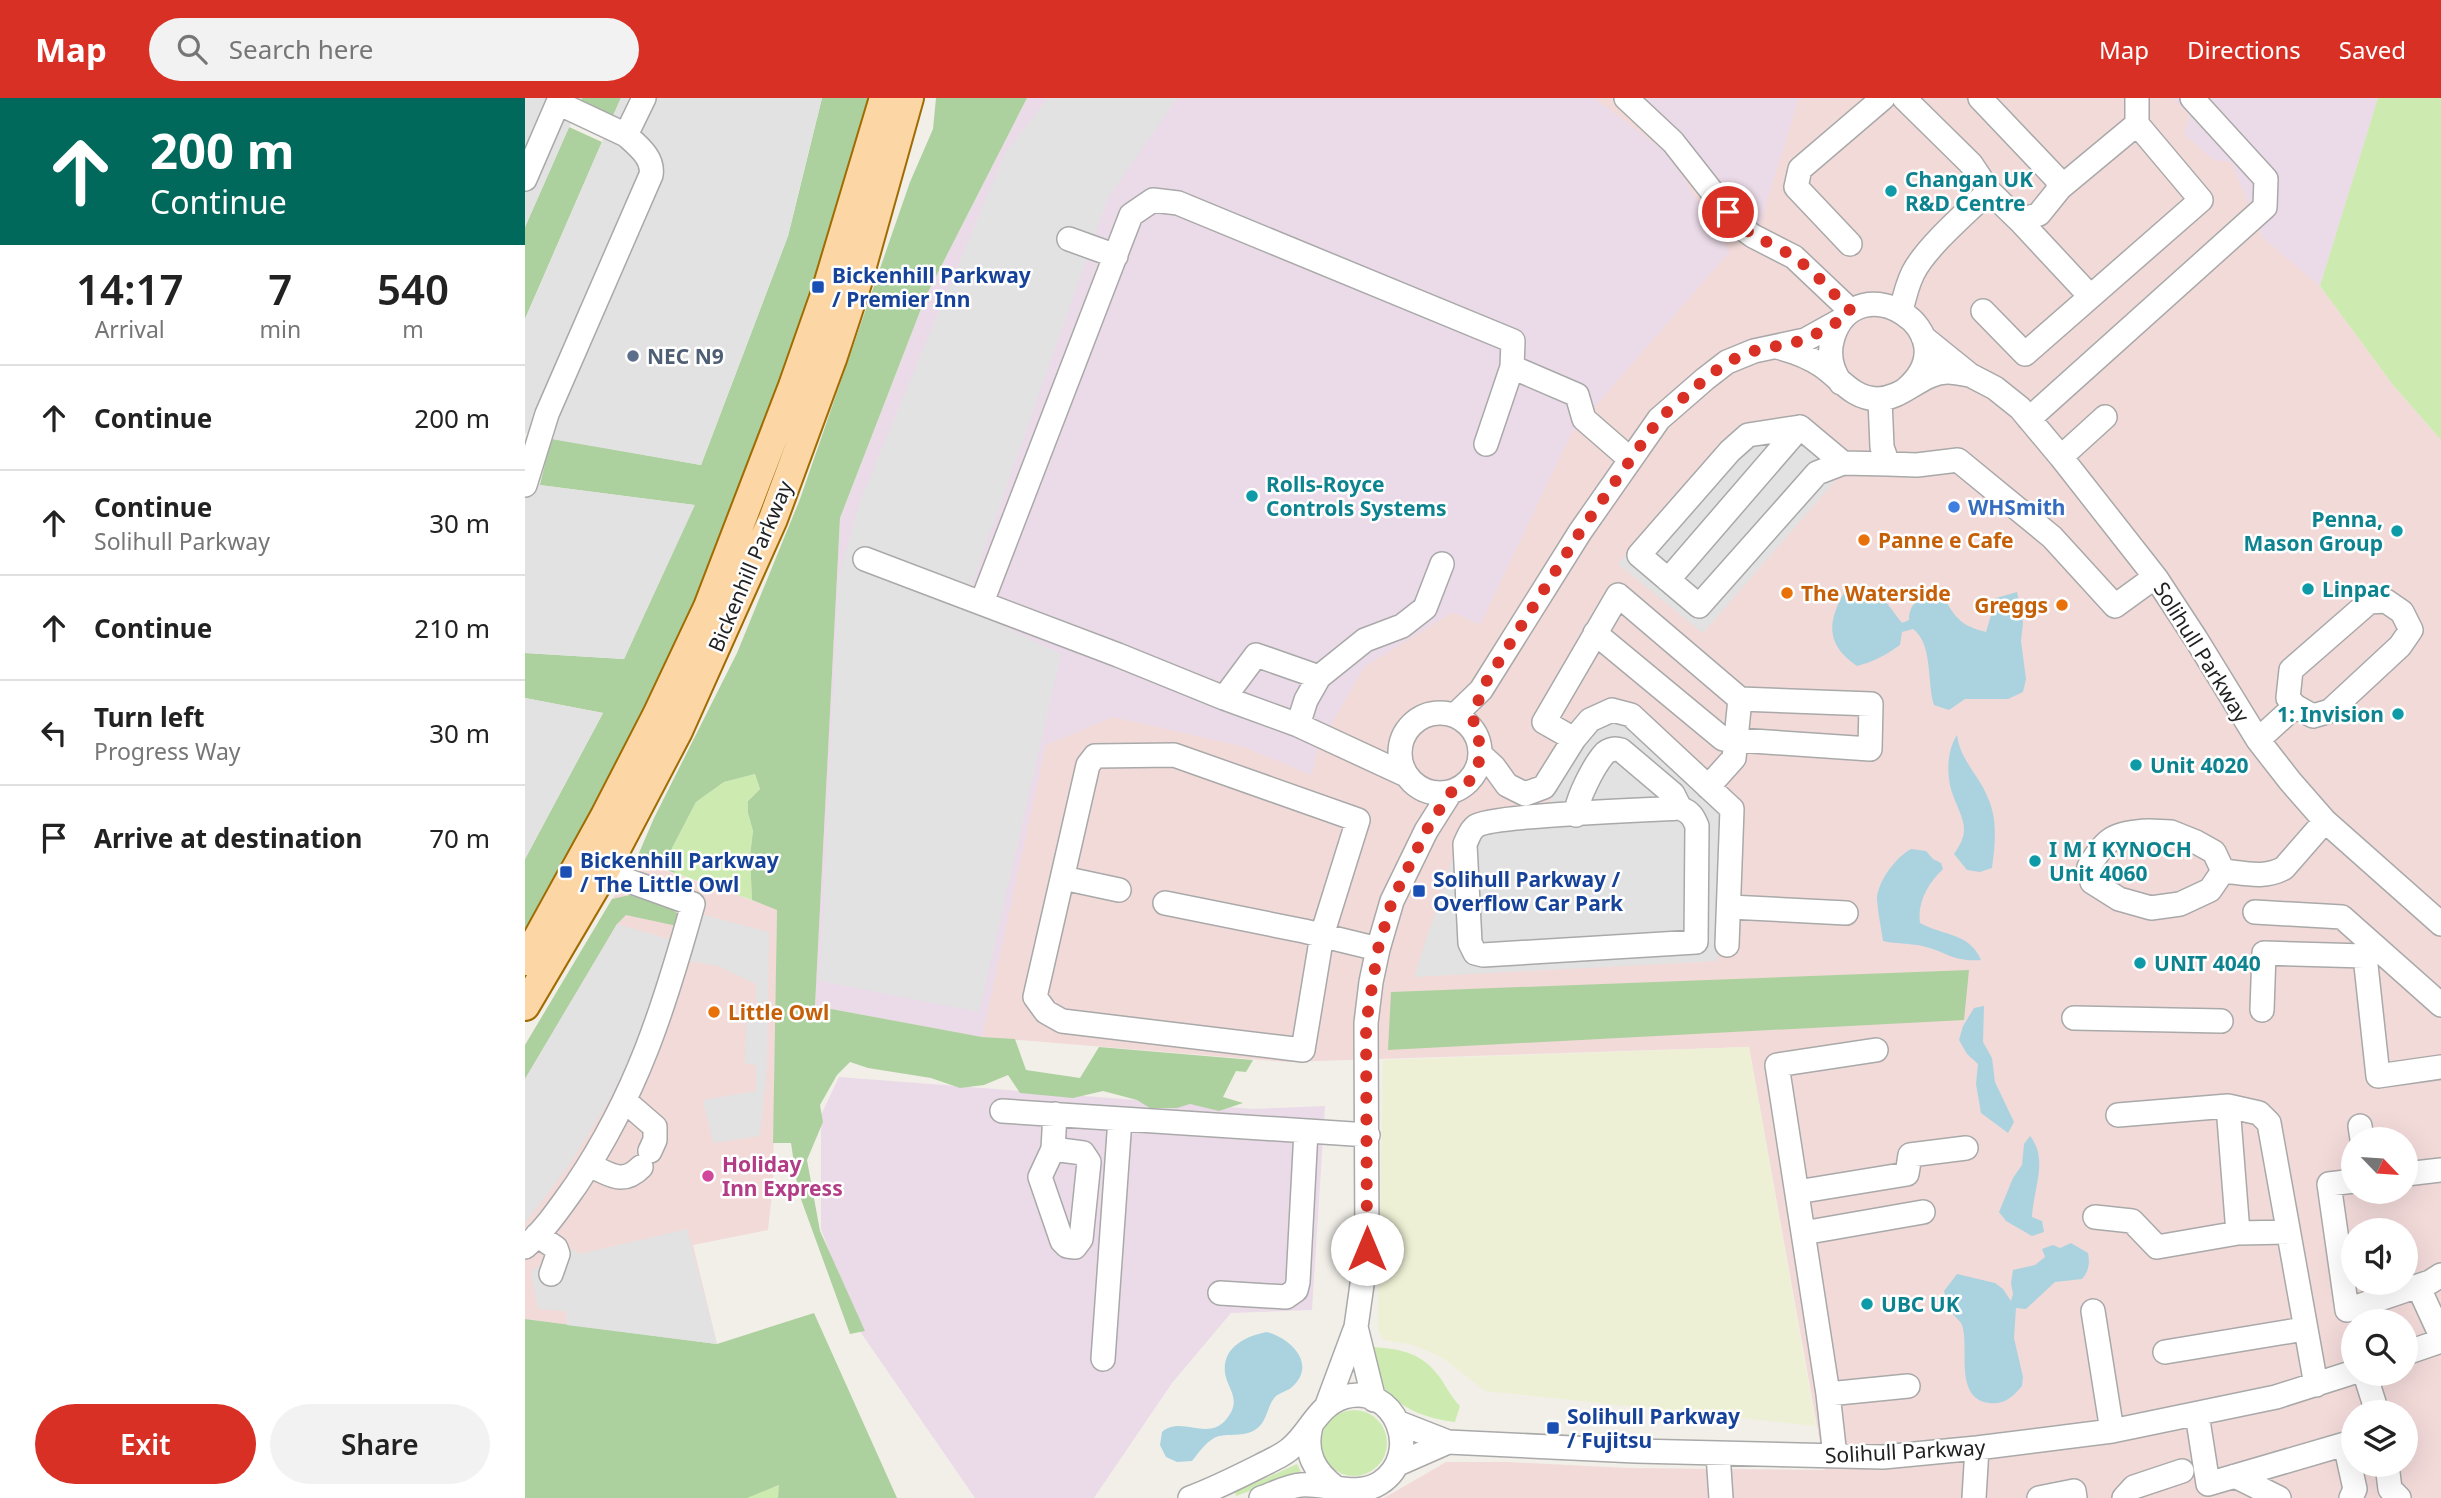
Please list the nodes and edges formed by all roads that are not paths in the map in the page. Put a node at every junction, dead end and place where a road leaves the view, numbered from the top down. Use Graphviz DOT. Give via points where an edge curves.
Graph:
graph roads {
  1 [pos="644,98"];
  2 [pos="884,98"];
  3 [pos="909,98"];
  4 [pos="1626,98"];
  5 [pos="1883,98"];
  6 [pos="1980,98"];
  7 [pos="2137,98"];
  8 [pos="2192,98"];
  9 [pos="559,101"];
  10 [pos="1913,102"];
  11 [pos="2137,124"];
  12 [pos="626,135"];
  13 [pos="525,179"];
  14 [pos="2060,188"];
  15 [pos="1989,191"];
  16 [pos="2019,221"];
  17 [pos="1069,239"];
  18 [pos="1850,244"];
  19 [pos="1116,256"];
  20 [pos="2089,296"];
  21 [pos="1901,311"];
  22 [pos="1983,311"];
  23 [pos="1846,316"];
  24 [pos="1923,337"];
  25 [pos="1776,346"];
  26 [pos="1512,367"];
  27 [pos="1970,375"];
  28 [pos="1841,383"];
  29 [pos="1906,389"];
  30 [pos="1880,399"];
  31 [pos="2105,417"];
  32 [pos="2029,419"];
  33 [pos="534,427"];
  34 [pos="1800,427"];
  35 [pos="1486,444"];
  36 [pos="2061,457"];
  37 [pos="1630,459"];
  38 [pos="1843,463"];
  39 [pos="1888,464"];
  40 [pos="525,485"];
  41 [pos="866,559"];
  42 [pos="1442,564"];
  43 [pos="2155,577"];
  44 [pos="1668,580"];
  45 [pos="982,603"];
  46 [pos="1595,634"];
  47 [pos="1319,677"];
  48 [pos="1224,698"];
  49 [pos="1740,699"];
  50 [pos="2295,706"];
  51 [pos="1464,721"];
  52 [pos="1299,725"];
  53 [pos="1574,739"];
  54 [pos="1735,740"];
  55 [pos="2258,740"];
  56 [pos="1400,749"];
  57 [pos="1359,753"];
  58 [pos="1481,755"];
  59 [pos="1411,780"];
  60 [pos="1708,787"];
  61 [pos="1459,788"];
  62 [pos="1516,790"];
  63 [pos="1680,808"];
  64 [pos="1576,815"];
  65 [pos="1526,818"];
  66 [pos="2325,821"];
  67 [pos="1426,831"];
  68 [pos="2223,871"];
  69 [pos="604,872"];
  70 [pos="1063,878"];
  71 [pos="1119,890"];
  72 [pos="1165,902"];
  73 [pos="1730,907"];
  74 [pos="1846,912"];
  75 [pos="2255,912"];
  76 [pos="2441,924"];
  77 [pos="1322,935"];
  78 [pos="1727,945"];
  79 [pos="1378,949"];
  80 [pos="2367,950"];
  81 [pos="525,961"];
  82 [pos="2437,994"];
  83 [pos="525,1006"];
  84 [pos="2262,1010"];
  85 [pos="2074,1018"];
  86 [pos="2221,1021"];
  87 [pos="1876,1051"];
  88 [pos="2441,1067"];
  89 [pos="625,1101"];
  90 [pos="2228,1106"];
  91 [pos="1002,1111"];
  92 [pos="1055,1114"];
  93 [pos="2118,1115"];
  94 [pos="1120,1119"];
  95 [pos="1306,1131"];
  96 [pos="1368,1135"];
  97 [pos="1966,1148"];
  98 [pos="1053,1149"];
  99 [pos="589,1165"];
  100 [pos="2441,1170"];
  101 [pos="2419,1173"];
  102 [pos="2341,1183"];
  103 [pos="1797,1192"];
  104 [pos="1923,1212"];
  105 [pos="2095,1217"];
  106 [pos="2288,1232"];
  107 [pos="1803,1233"];
  108 [pos="2238,1233"];
  109 [pos="531,1241"];
  110 [pos="2341,1268"];
  111 [pos="551,1274"];
  112 [pos="2441,1275"];
  113 [pos="2418,1286"];
  114 [pos="1220,1293"];
  115 [pos="2345,1295"];
  116 [pos="2391,1295"];
  117 [pos="2093,1311"];
  118 [pos="1356,1327"];
  119 [pos="2304,1329"];
  120 [pos="2441,1339"];
  121 [pos="2418,1348"];
  122 [pos="2165,1352"];
  123 [pos="1103,1359"];
  124 [pos="2341,1376"];
  125 [pos="2316,1385"];
  126 [pos="1908,1386"];
  127 [pos="1829,1394"];
  128 [pos="1374,1400"];
  129 [pos="1327,1405"];
  130 [pos="2197,1414"];
  131 [pos="1397,1422"];
  132 [pos="1311,1426"];
  133 [pos="2112,1431"];
  134 [pos="1448,1442"];
  135 [pos="1977,1448"];
  136 [pos="1718,1454"];
  137 [pos="1835,1457"];
  138 [pos="1398,1464"];
  139 [pos="2182,1471"];
  140 [pos="2235,1476"];
  141 [pos="2389,1477"];
  142 [pos="1336,1488"];
  143 [pos="1364,1494"];
  144 [pos="2391,1495"];
  145 [pos="1190,1498"];
  146 [pos="1261,1498"];
  147 [pos="1721,1498"];
  148 [pos="1975,1498"];
  149 [pos="2039,1498"];
  150 [pos="2075,1498"];
  151 [pos="2124,1498"];
  152 [pos="2279,1498"];
  153 [pos="2351,1498"];
  1 -- 12 [label="street"];
  2 -- 81 [label="main road, Bickenhill Parkway" via="825,295 708,607 628,771"];
  3 -- 69 [label="main road, Bickenhill Parkway" via="858,280 773,519 678,732"];
  4 -- 23 [label="street" via="1673,142 1739,226 1794,257"];
  5 -- 18 [label="street" via="1800,169 1796,187"];
  6 -- 14 [label="street" via="2056,178"];
  7 -- 11 [label="street"];
  8 -- 32 [label="street" via="2266,179 2265,207"];
  9 -- 12 [label="street"];
  9 -- 13 [label="street"];
  10 -- 15 [label="street" via="1971,164"];
  11 -- 14 [label="street"];
  11 -- 20 [label="street" via="2201,200"];
  12 -- 33 [label="street" via="646,154 651,176 568,364"];
  14 -- 16 [label="street" via="2039,214"];
  15 -- 16 [label="street"];
  15 -- 21 [label="street" via="1915,270"];
  16 -- 20 [label="street"];
  17 -- 19 [label="street"];
  19 -- 26 [label="street" via="1131,215 1153,200 1178,203 1513,341"];
  19 -- 45 [label="street"];
  20 -- 22 [label="street" via="2025,354"];
  21 -- 23 [label="street" via="1868,305"];
  21 -- 24 [label="street" via="1919,326"];
  23 -- 25 [label="street" via="1805,340"];
  23 -- 28 [label="street" via="1834,333 1831,352"];
  24 -- 27 [label="street, Solihull Parkway"];
  24 -- 29 [label="street" via="1924,361"];
  25 -- 28 [label="street" via="1823,366"];
  25 -- 37 [label="street" via="1727,362 1705,379 1659,419"];
  26 -- 35 [label="street"];
  26 -- 37 [label="street" via="1577,395 1584,419"];
  27 -- 29 [label="street" via="1946,372"];
  27 -- 32 [label="street, Solihull Parkway" via="1995,388"];
  28 -- 30 [label="street" via="1853,393"];
  29 -- 30 [label="street"];
  30 -- 39 [label="street" via="1881,447"];
  31 -- 36 [label="street"];
  32 -- 36 [label="street, Solihull Parkway"];
  33 -- 40 [label="street"];
  34 -- 38 [label="street"];
  34 -- 44 [label="street"];
  34 -- 44 [label="street" via="1748,435 1639,555"];
  36 -- 43 [label="street, Solihull Parkway"];
  37 -- 51 [label="street"];
  38 -- 39 [label="street"];
  38 -- 44 [label="street" via="1817,473 1699,607"];
  39 -- 43 [label="street" via="1917,466 1958,460 2052,537 2115,606"];
  41 -- 45 [label="street"];
  42 -- 47 [label="street" via="1425,608 1402,626 1365,640"];
  43 -- 55 [label="street, Solihull Parkway"];
  45 -- 48 [label="street"];
  46 -- 49 [label="street" via="1618,595"];
  46 -- 53 [label="street" via="1544,722"];
  46 -- 54 [label="street" via="1723,739"];
  47 -- 48 [label="street" via="1256,655"];
  47 -- 52 [label="street" via="1306,699"];
  48 -- 52 [label="street"];
  49 -- 54 [label="street"];
  49 -- 54 [label="street" via="1871,704 1870,749"];
  50 -- 50 [label="street" via="2288,698 2291,670 2369,602 2386,601 2402,612 2411,629 2400,646 2330,711 2313,716"];
  50 -- 55 [label="street"];
  51 -- 56 [label="street" via="1433,713 1420,717 1403,737"];
  51 -- 58 [label="street" via="1481,745"];
  52 -- 57 [label="street"];
  53 -- 60 [label="street" via="1590,720 1612,710 1631,715"];
  53 -- 62 [label="street" via="1544,787"];
  54 -- 60 [label="street" via="1734,758"];
  55 -- 66 [label="street, Solihull Parkway"];
  56 -- 57 [label="street"];
  56 -- 59 [label="street" via="1401,764"];
  57 -- 59 [label="street"];
  58 -- 61 [label="street" via="1478,768"];
  58 -- 62 [label="street"];
  59 -- 61 [label="street" via="1428,792"];
  59 -- 67 [label="street" via="1424,809"];
  60 -- 73 [label="street" via="1733,809"];
  61 -- 62 [label="street"];
  61 -- 67 [label="street"];
  62 -- 65 [label="street"];
  63 -- 64 [label="street"];
  63 -- 64 [label="street" via="1673,794 1616,748 1599,763 1582,792"];
  63 -- 65 [label="street" via="1693,816 1697,826 1696,942 1475,953 1470,943 1465,844 1476,826 1485,822"];
  64 -- 65 [label="street"];
  66 -- 68 [label="street" via="2276,873"];
  66 -- 76 [label="street, Solihull Parkway"];
  67 -- 79 [label="street" via="1392,901"];
  68 -- 68 [label="street" via="2214,852 2196,842 2171,832 2148,831 2122,832 2098,851 2089,867 2092,882 2119,899 2151,908 2180,904 2210,890"];
  69 -- 83 [label="main road, Bickenhill Parkway"];
  69 -- 89 [label="street" via="693,904 655,1029"];
  70 -- 71 [label="street"];
  70 -- 77 [label="street" via="1035,997 1045,1012 1062,1021 1303,1050"];
  70 -- 77 [label="street" via="1088,765 1095,757 1174,755 1358,820"];
  72 -- 77 [label="street"];
  73 -- 74 [label="street"];
  73 -- 78 [label="street"];
  75 -- 80 [label="street" via="2342,917"];
  77 -- 79 [label="street"];
  79 -- 96 [label="street" via="1366,1024"];
  80 -- 82 [label="street"];
  80 -- 84 [label="street" via="2264,953"];
  80 -- 88 [label="street" via="2378,1076"];
  85 -- 86 [label="street"];
  87 -- 103 [label="street" via="1777,1065"];
  89 -- 99 [label="street"];
  89 -- 99 [label="street" via="655,1128 655,1140 645,1159 633,1175 621,1178"];
  90 -- 93 [label="street"];
  90 -- 106 [label="street" via="2259,1113 2269,1123"];
  90 -- 108 [label="street"];
  91 -- 92 [label="street"];
  92 -- 94 [label="street"];
  92 -- 98 [label="street"];
  94 -- 95 [label="street"];
  94 -- 123 [label="street"];
  95 -- 96 [label="street"];
  95 -- 114 [label="street" via="1296,1290 1286,1297"];
  96 -- 118 [label="street" via="1367,1249"];
  97 -- 103 [label="street" via="1910,1155 1907,1174"];
  99 -- 109 [label="street"];
  100 -- 101 [label="street"];
  102 -- 110 [label="street" via="2329,1184"];
  103 -- 107 [label="street"];
  104 -- 107 [label="street"];
  105 -- 108 [label="street" via="2132,1221 2157,1247"];
  106 -- 108 [label="street"];
  106 -- 119 [label="street"];
  107 -- 127 [label="street"];
  109 -- 111 [label="street" via="557,1248"];
  112 -- 113 [label="street"];
  113 -- 120 [label="street"];
  115 -- 116 [label="street" via="2347,1310"];
  117 -- 133 [label="street"];
  118 -- 128 [label="street"];
  118 -- 129 [label="street"];
  119 -- 122 [label="street"];
  119 -- 125 [label="street"];
  120 -- 121 [label="street"];
  124 -- 125 [label="street, Solihull Parkway"];
  125 -- 130 [label="street, Solihull Parkway"];
  126 -- 127 [label="street"];
  127 -- 137 [label="street"];
  128 -- 129 [label="street" via="1349,1396"];
  128 -- 131 [label="street" via="1394,1414"];
  129 -- 132 [label="street"];
  130 -- 133 [label="street, Solihull Parkway"];
  130 -- 140 [label="street" via="2208,1484"];
  131 -- 134 [label="street"];
  131 -- 138 [label="street" via="1402,1435"];
  132 -- 142 [label="street" via="1308,1446 1313,1465"];
  132 -- 145 [label="street" via="1290,1450"];
  133 -- 135 [label="street, Solihull Parkway"];
  134 -- 136 [label="street, Solihull Parkway"];
  134 -- 138 [label="street"];
  135 -- 137 [label="street, Solihull Parkway"];
  135 -- 148 [label="street"];
  136 -- 137 [label="street, Solihull Parkway"];
  136 -- 147 [label="street"];
  138 -- 143 [label="street"];
  139 -- 151 [label="street" via="2134,1487"];
  140 -- 152 [label="street"];
  140 -- 153 [label="street" via="2345,1444 2355,1489"];
  141 -- 144 [label="street"];
  142 -- 143 [label="street"];
  142 -- 146 [label="street" via="1300,1485"];
  149 -- 150 [label="street" via="2074,1491"];
}
